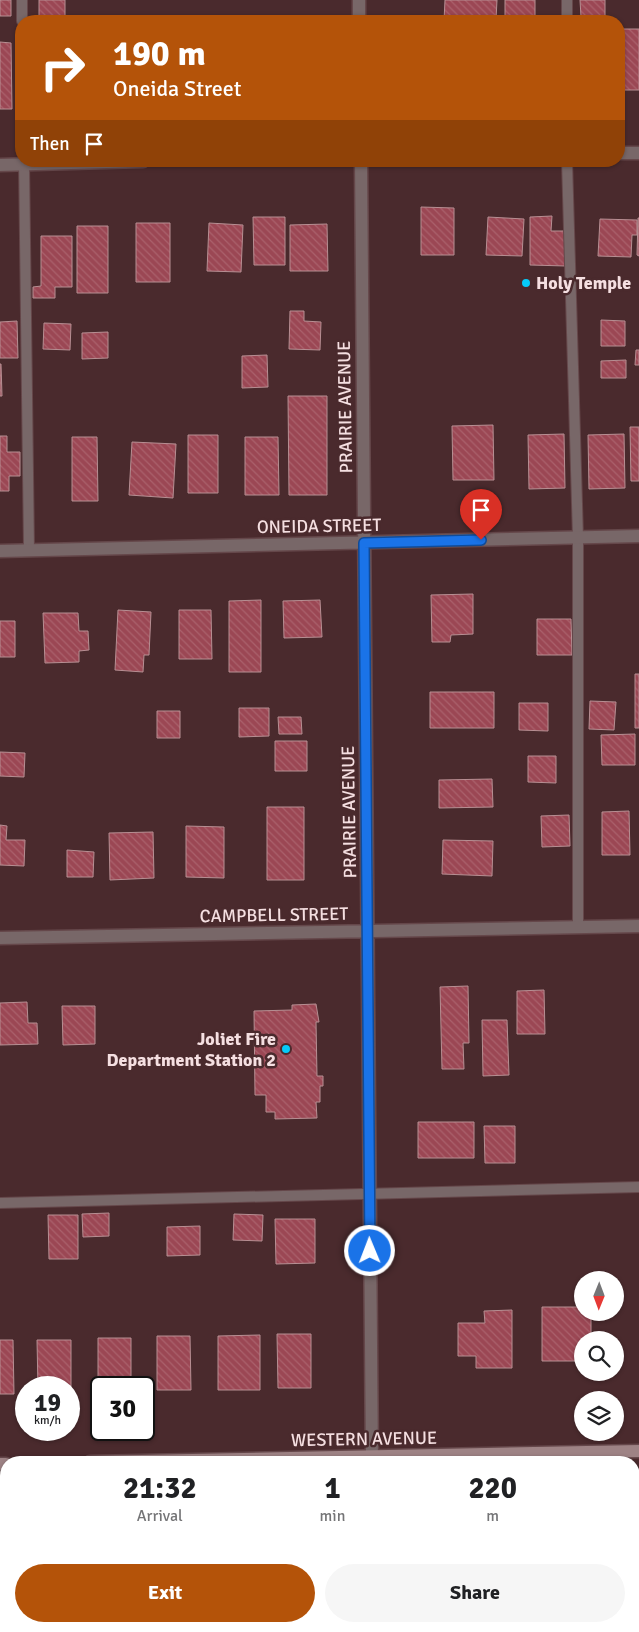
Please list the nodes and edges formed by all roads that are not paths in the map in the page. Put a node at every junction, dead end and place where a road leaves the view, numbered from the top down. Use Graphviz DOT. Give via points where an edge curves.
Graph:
graph roads {
  1 [pos="22,0"];
  2 [pos="359,0"];
  3 [pos="567,0"];
  4 [pos="22,15"];
  5 [pos="360,15"];
  6 [pos="567,15"];
  7 [pos="639,153"];
  8 [pos="625,154"];
  9 [pos="15,164"];
  10 [pos="0,165"];
  11 [pos="24,167"];
  12 [pos="361,167"];
  13 [pos="567,167"];
  14 [pos="639,536"];
  15 [pos="578,538"];
  16 [pos="364,543"];
  17 [pos="29,550"];
  18 [pos="0,551"];
  19 [pos="639,926"];
  20 [pos="578,927"];
  21 [pos="368,931"];
  22 [pos="0,938"];
  23 [pos="639,1187"];
  24 [pos="370,1195"];
  25 [pos="0,1204"];
  26 [pos="639,1451"];
  27 [pos="372,1456"];
  28 [pos="491,1456"];
  1 -- 4 [label="lane"];
  2 -- 5 [label="street"];
  3 -- 6 [label="lane"];
  7 -- 8 [label="street"];
  9 -- 10 [label="street"];
  11 -- 17 [label="lane"];
  12 -- 16 [label="street, PRAIRIE AVENUE"];
  13 -- 15 [label="lane"];
  14 -- 15 [label="street, ONEIDA STREET"];
  15 -- 16 [label="street, ONEIDA STREET"];
  15 -- 20 [label="lane"];
  16 -- 17 [label="street, ONEIDA STREET"];
  16 -- 21 [label="street, PRAIRIE AVENUE"];
  17 -- 18 [label="street, ONEIDA STREET"];
  19 -- 20 [label="street, CAMPBELL STREET"];
  20 -- 21 [label="street, CAMPBELL STREET"];
  21 -- 22 [label="street, CAMPBELL STREET"];
  21 -- 24 [label="street, PRAIRIE AVENUE"];
  23 -- 24 [label="lane"];
  24 -- 25 [label="lane"];
  24 -- 27 [label="street, PRAIRIE AVENUE"];
  26 -- 28 [label="street, WESTERN AVENUE"];
}
